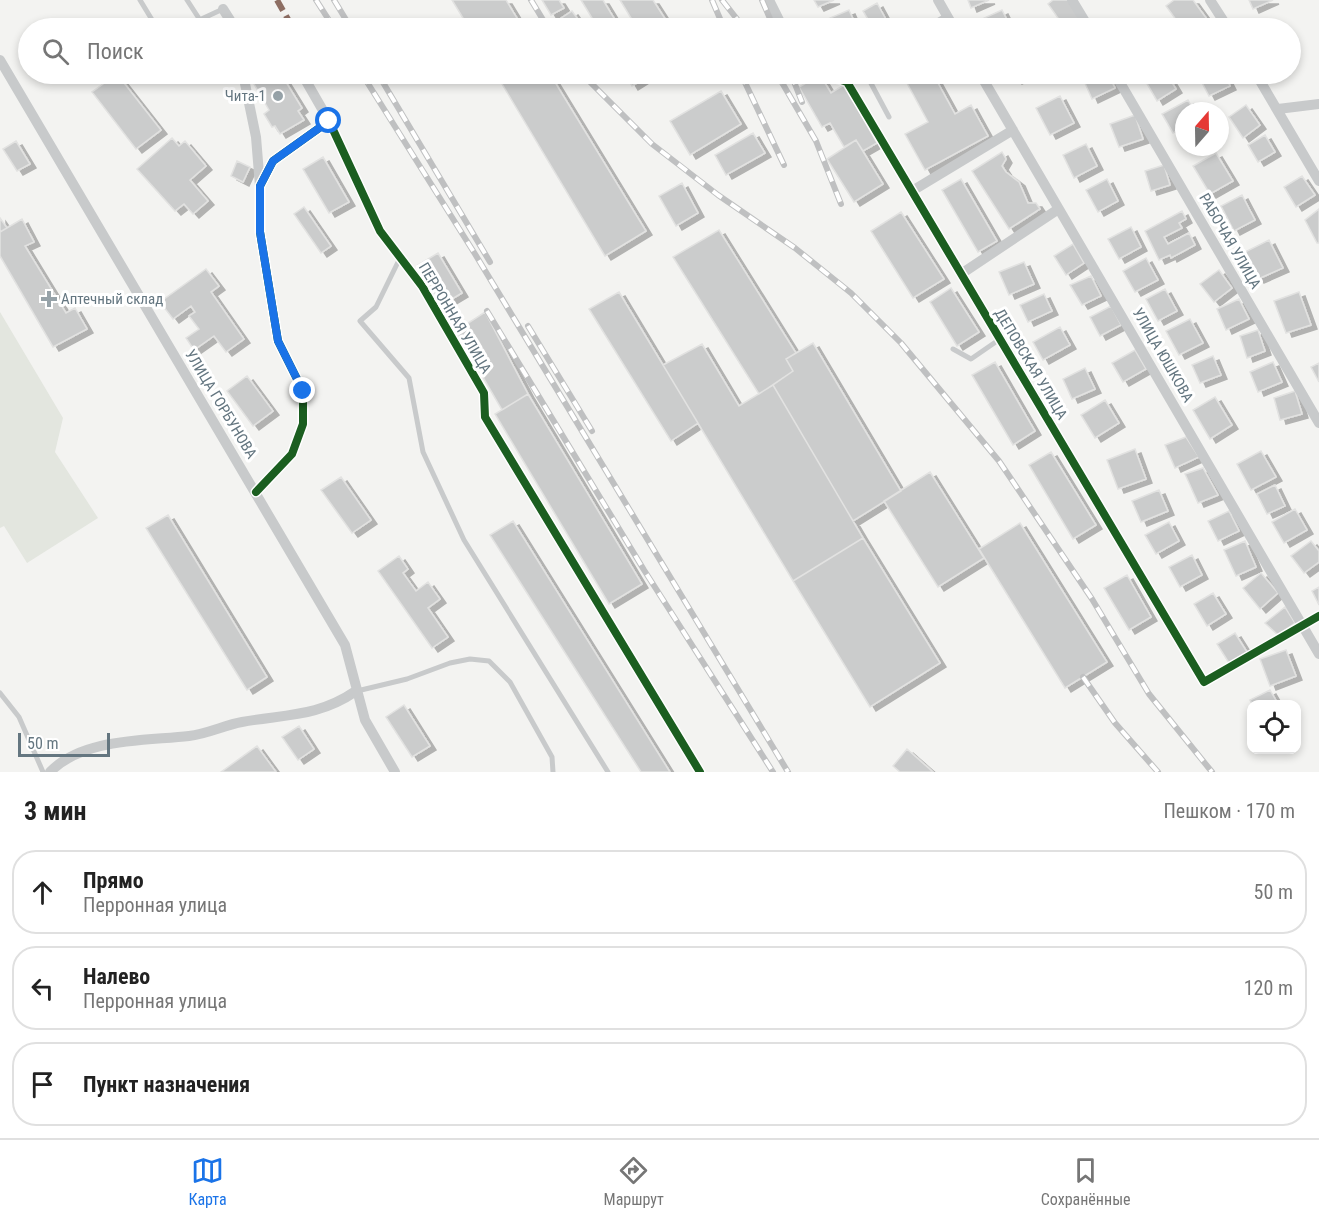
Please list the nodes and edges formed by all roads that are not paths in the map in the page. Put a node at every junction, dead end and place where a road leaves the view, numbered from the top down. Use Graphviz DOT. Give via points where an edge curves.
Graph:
graph roads {
  1 [pos="140,0"];
  2 [pos="187,0"];
  3 [pos="769,0"];
  4 [pos="938,0"];
  5 [pos="1072,0"];
  6 [pos="1210,0"];
  7 [pos="223,9"];
  8 [pos="151,18"];
  9 [pos="199,18"];
  10 [pos="204,18"];
  11 [pos="229,18"];
  12 [pos="778,18"];
  13 [pos="947,18"];
  14 [pos="1083,18"];
  15 [pos="1222,18"];
  16 [pos="0,60"];
  17 [pos="245,84"];
  18 [pos="308,84"];
  19 [pos="848,84"];
  20 [pos="871,84"];
  21 [pos="986,84"];
  22 [pos="1121,84"];
  23 [pos="1262,84"];
  24 [pos="1319,104"];
  25 [pos="1278,109"];
  26 [pos="889,117"];
  27 [pos="329,121"];
  28 [pos="1013,130"];
  29 [pos="1319,181"];
  30 [pos="260,186"];
  31 [pos="912,192"];
  32 [pos="1058,210"];
  33 [pos="400,258"];
  34 [pos="961,274"];
  35 [pos="1000,339"];
  36 [pos="953,349"];
  37 [pos="1319,423"];
  38 [pos="256,492"];
  39 [pos="1319,616"];
  40 [pos="1304,625"];
  41 [pos="1319,654"];
  42 [pos="356,691"];
  43 [pos="0,693"];
  44 [pos="43,772"];
  45 [pos="50,772"];
  46 [pos="395,772"];
  47 [pos="553,772"];
  48 [pos="608,772"];
  49 [pos="700,772"];
  1 -- 8 [label="lane"];
  2 -- 9 [label="lane"];
  3 -- 12 [label="street"];
  4 -- 13 [label="street"];
  5 -- 14 [label="street"];
  6 -- 15 [label="street"];
  7 -- 10 [label="lane"];
  7 -- 11 [label="street"];
  16 -- 38 [label="street, УЛИЦА ГОРБУНОВА"];
  17 -- 30 [label="street" via="256,137"];
  18 -- 27 [label="street, ПЕРРОННАЯ УЛИЦА"];
  19 -- 31 [label="street, ДЕПОВСКАЯ УЛИЦА"];
  20 -- 26 [label="lane"];
  21 -- 28 [label="street, УЛИЦА ЮШКОВА"];
  22 -- 37 [label="street, РАБОЧАЯ УЛИЦА"];
  23 -- 25 [label="street"];
  24 -- 25 [label="street"];
  25 -- 29 [label="street"];
  27 -- 30 [label="street" via="273,161"];
  27 -- 33 [label="street, ПЕРРОННАЯ УЛИЦА" via="380,231"];
  28 -- 31 [label="street"];
  28 -- 32 [label="street, УЛИЦА ЮШКОВА"];
  30 -- 38 [label="street" via="260,232 278,341 303,391 303,424 292,454"];
  31 -- 34 [label="street, ДЕПОВСКАЯ УЛИЦА"];
  32 -- 34 [label="street"];
  32 -- 40 [label="street, УЛИЦА ЮШКОВА"];
  33 -- 48 [label="lane" via="376,307 360,321 409,378 423,452 464,540"];
  33 -- 49 [label="street, ПЕРРОННАЯ УЛИЦА" via="422,286 484,393 485,417"];
  34 -- 35 [label="street, ДЕПОВСКАЯ УЛИЦА"];
  35 -- 36 [label="lane" via="971,359"];
  35 -- 40 [label="street, ДЕПОВСКАЯ УЛИЦА" via="1204,682"];
  38 -- 42 [label="street, УЛИЦА ГОРБУНОВА" via="345,645"];
  39 -- 40 [label="street"];
  40 -- 41 [label="street, УЛИЦА ЮШКОВА"];
  42 -- 45 [label="street" via="321,710 89,750"];
  42 -- 46 [label="street, УЛИЦА ГОРБУНОВА" via="365,720"];
  42 -- 47 [label="lane" via="407,679 450,663 489,661 510,682 552,757"];
  43 -- 44 [label="lane" via="19,717"];
}
